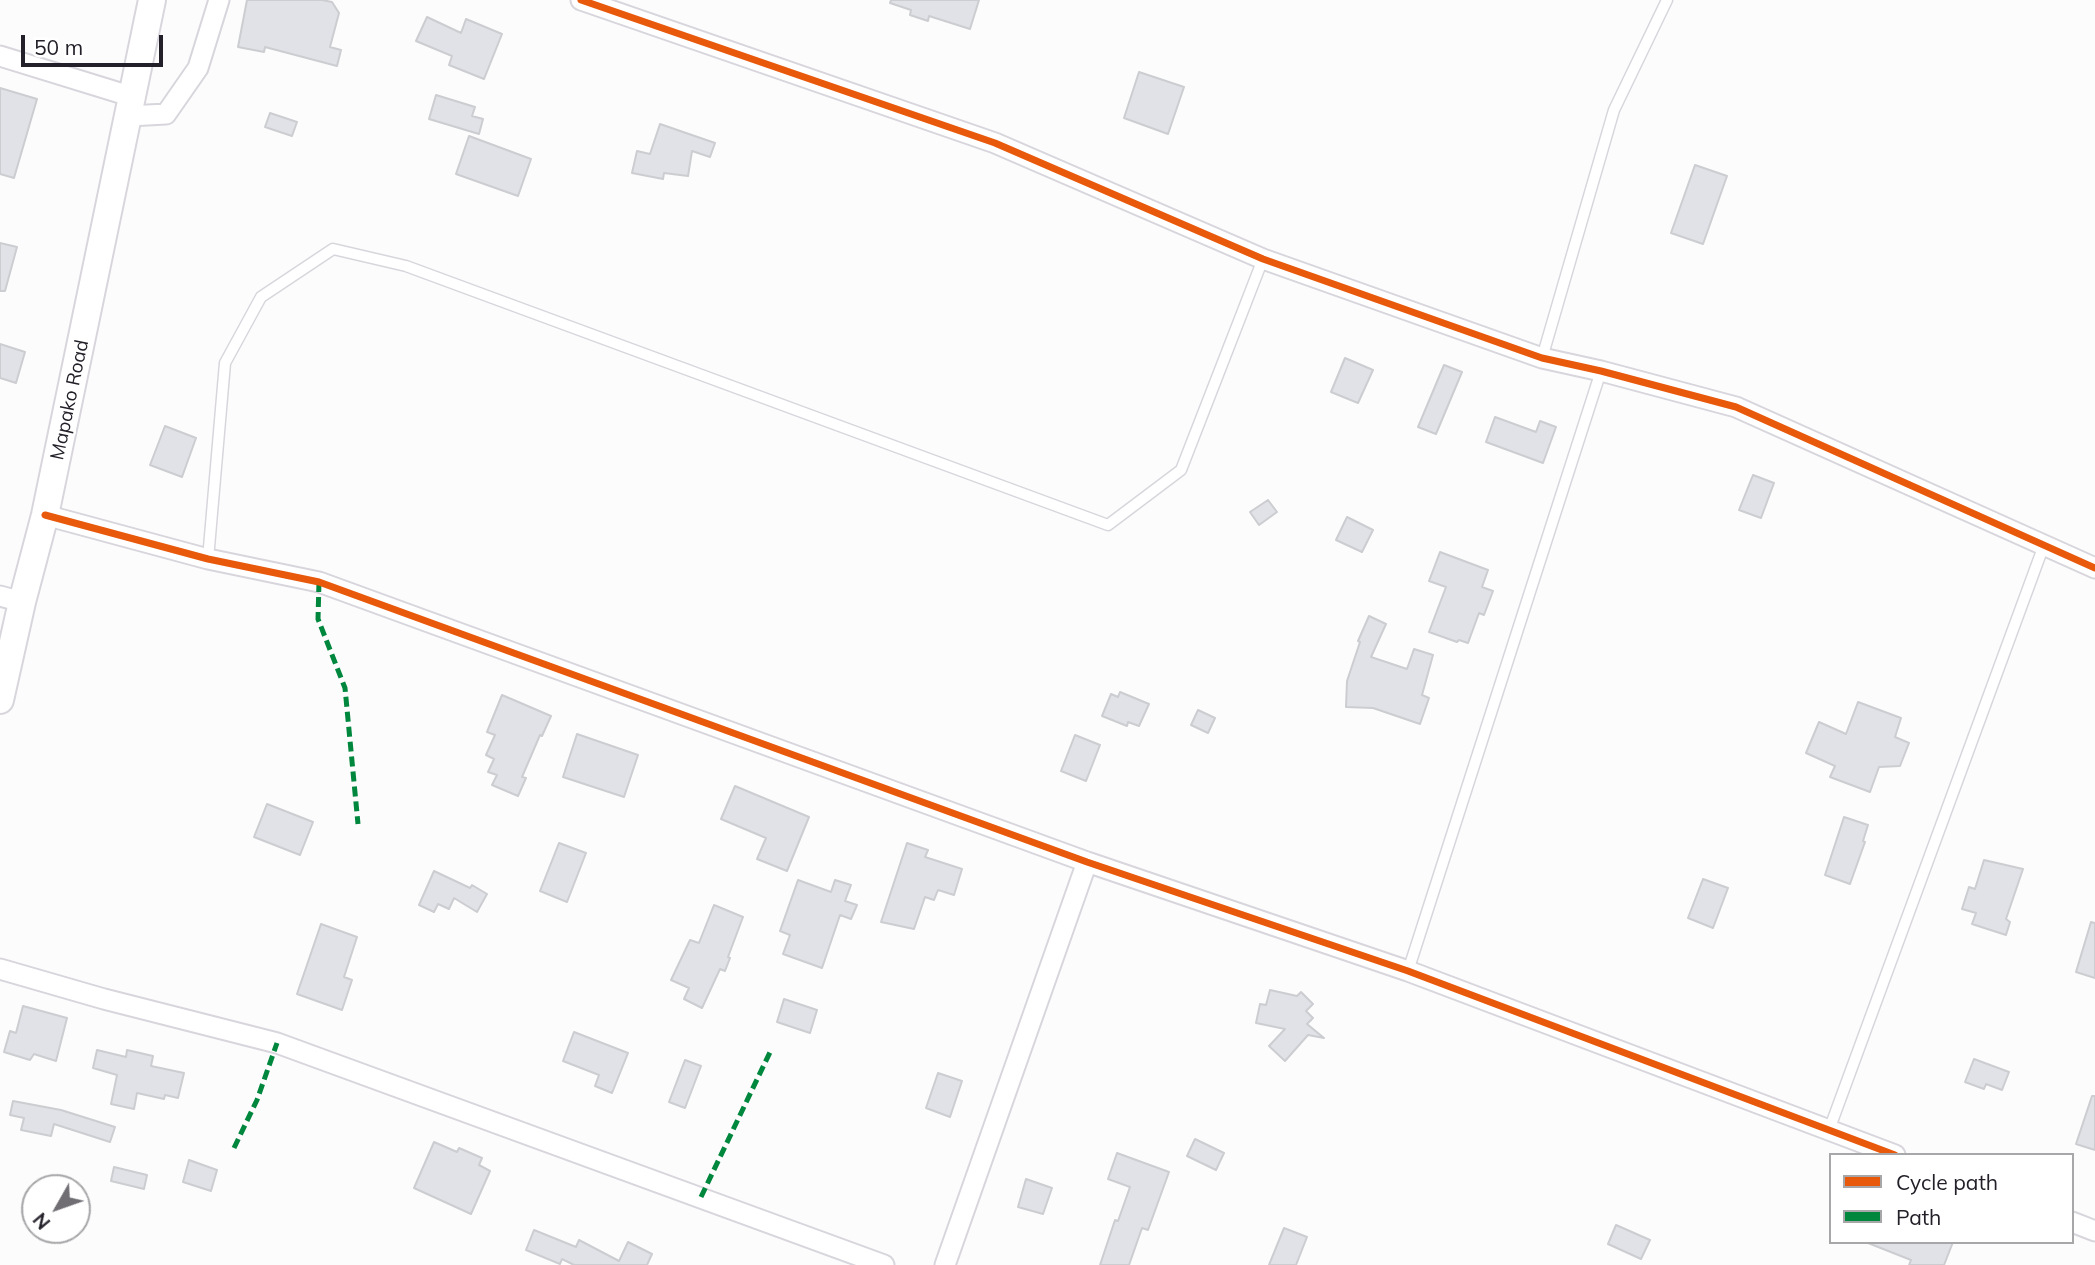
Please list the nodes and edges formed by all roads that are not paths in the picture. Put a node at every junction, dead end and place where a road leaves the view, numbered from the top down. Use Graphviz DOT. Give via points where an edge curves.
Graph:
graph roads {
  1 [pos="152,0"];
  2 [pos="219,0"];
  3 [pos="581,0"];
  4 [pos="1667,0"];
  5 [pos="0,56"];
  6 [pos="131,107"];
  7 [pos="1263,259"];
  8 [pos="1542,358"];
  9 [pos="1601,371"];
  10 [pos="46,516"];
  11 [pos="2044,545"];
  12 [pos="208,559"];
  13 [pos="2095,568"];
  14 [pos="11,599"];
  15 [pos="0,701"];
  16 [pos="1087,862"];
  17 [pos="0,969"];
  18 [pos="1408,971"];
  19 [pos="1829,1130"];
  20 [pos="1890,1153"];
  21 [pos="2074,1223"];
  22 [pos="2095,1231"];
  23 [pos="884,1265"];
  24 [pos="945,1265"];
  1 -- 6 [label="street, Mapako Road"];
  2 -- 6 [label="street" via="198,68 166,114"];
  3 -- 7 [label="street" via="995,143"];
  4 -- 8 [label="lane" via="1614,110"];
  5 -- 6 [label="street"];
  6 -- 10 [label="street, Mapako Road"];
  7 -- 8 [label="street"];
  7 -- 12 [label="lane" via="1181,470 1108,525 405,266 333,249 261,297 225,363"];
  8 -- 9 [label="street"];
  9 -- 11 [label="street" via="1736,407"];
  9 -- 18 [label="lane"];
  10 -- 12 [label="street"];
  10 -- 14 [label="street, Mapako Road"];
  11 -- 13 [label="street"];
  11 -- 19 [label="lane"];
  12 -- 16 [label="street" via="319,582"];
  14 -- 15 [label="street, Mapako Road"];
  16 -- 18 [label="street"];
  16 -- 24 [label="street"];
  17 -- 23 [label="street" via="276,1043"];
  18 -- 19 [label="street"];
  19 -- 20 [label="street"];
  21 -- 22 [label="street"];
}
